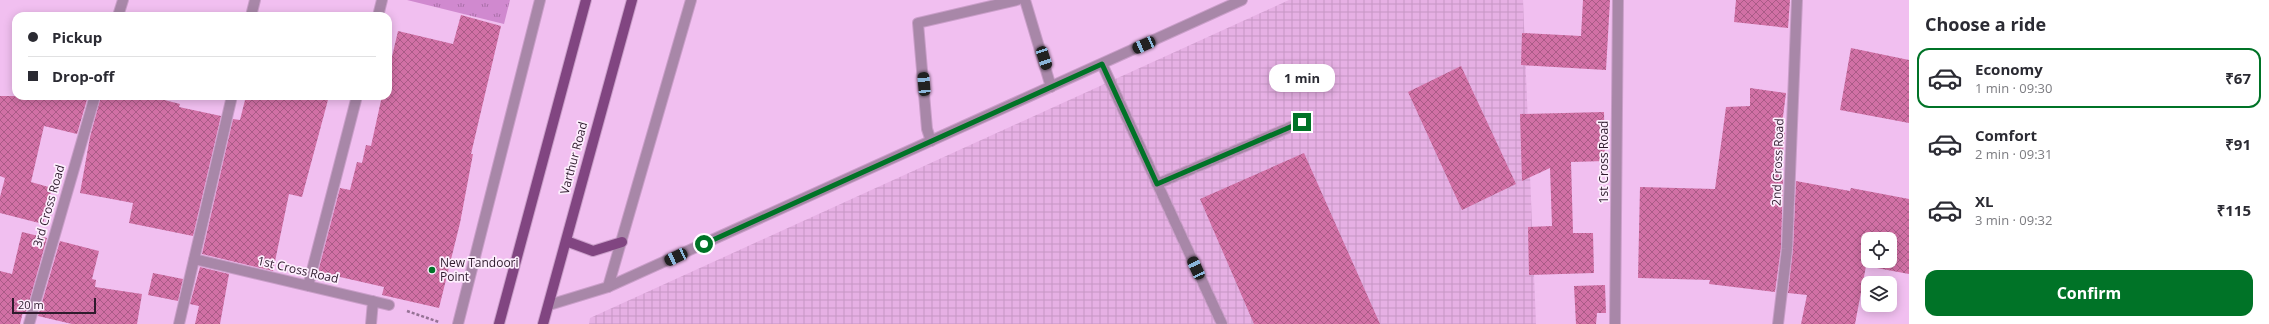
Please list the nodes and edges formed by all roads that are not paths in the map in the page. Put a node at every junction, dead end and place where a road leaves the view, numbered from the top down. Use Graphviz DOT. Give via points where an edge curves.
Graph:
graph roads {
  1 [pos="123,0"];
  2 [pos="255,0"];
  3 [pos="382,0"];
  4 [pos="540,0"];
  5 [pos="586,0"];
  6 [pos="632,0"];
  7 [pos="691,0"];
  8 [pos="1017,0"];
  9 [pos="1025,0"];
  10 [pos="1242,0"];
  11 [pos="1618,0"];
  12 [pos="1797,0"];
  13 [pos="119,12"];
  14 [pos="253,12"];
  15 [pos="379,12"];
  16 [pos="1102,64"];
  17 [pos="1051,87"];
  18 [pos="94,100"];
  19 [pos="231,100"];
  20 [pos="356,100"];
  21 [pos="1302,122"];
  22 [pos="931,141"];
  23 [pos="1157,184"];
  24 [pos="566,241"];
  25 [pos="622,242"];
  26 [pos="194,259"];
  27 [pos="308,286"];
  28 [pos="608,287"];
  29 [pos="373,301"];
  30 [pos="389,305"];
  31 [pos="549,305"];
  32 [pos="29,324"];
  33 [pos="179,324"];
  34 [pos="371,324"];
  35 [pos="458,324"];
  36 [pos="499,324"];
  37 [pos="543,324"];
  38 [pos="1222,324"];
  39 [pos="1615,324"];
  40 [pos="1778,324"];
  1 -- 13 [label="street"];
  2 -- 14 [label="street"];
  3 -- 15 [label="street"];
  4 -- 35 [label="street"];
  5 -- 36 [label="main road"];
  6 -- 24 [label="main road, Varthur Road"];
  7 -- 25 [label="street"];
  8 -- 22 [label="street" via="918,23"];
  9 -- 17 [label="street"];
  10 -- 16 [label="street"];
  11 -- 39 [label="street, 1st Cross Road"];
  12 -- 40 [label="street, 2nd Cross Road" via="1787,249"];
  16 -- 17 [label="street"];
  16 -- 23 [label="street"];
  17 -- 22 [label="street"];
  18 -- 32 [label="street, 3rd Cross Road"];
  19 -- 26 [label="street"];
  20 -- 27 [label="street"];
  21 -- 23 [label="street"];
  22 -- 28 [label="street"];
  23 -- 38 [label="street"];
  24 -- 25 [label="main road" via="593,251"];
  24 -- 31 [label="main road, Varthur Road"];
  25 -- 28 [label="street"];
  26 -- 27 [label="street, 1st Cross Road"];
  26 -- 33 [label="street"];
  27 -- 29 [label="street, 1st Cross Road"];
  28 -- 31 [label="street"];
  29 -- 30 [label="street, 1st Cross Road"];
  29 -- 34 [label="street"];
  31 -- 37 [label="main road, Varthur Road"];
}
